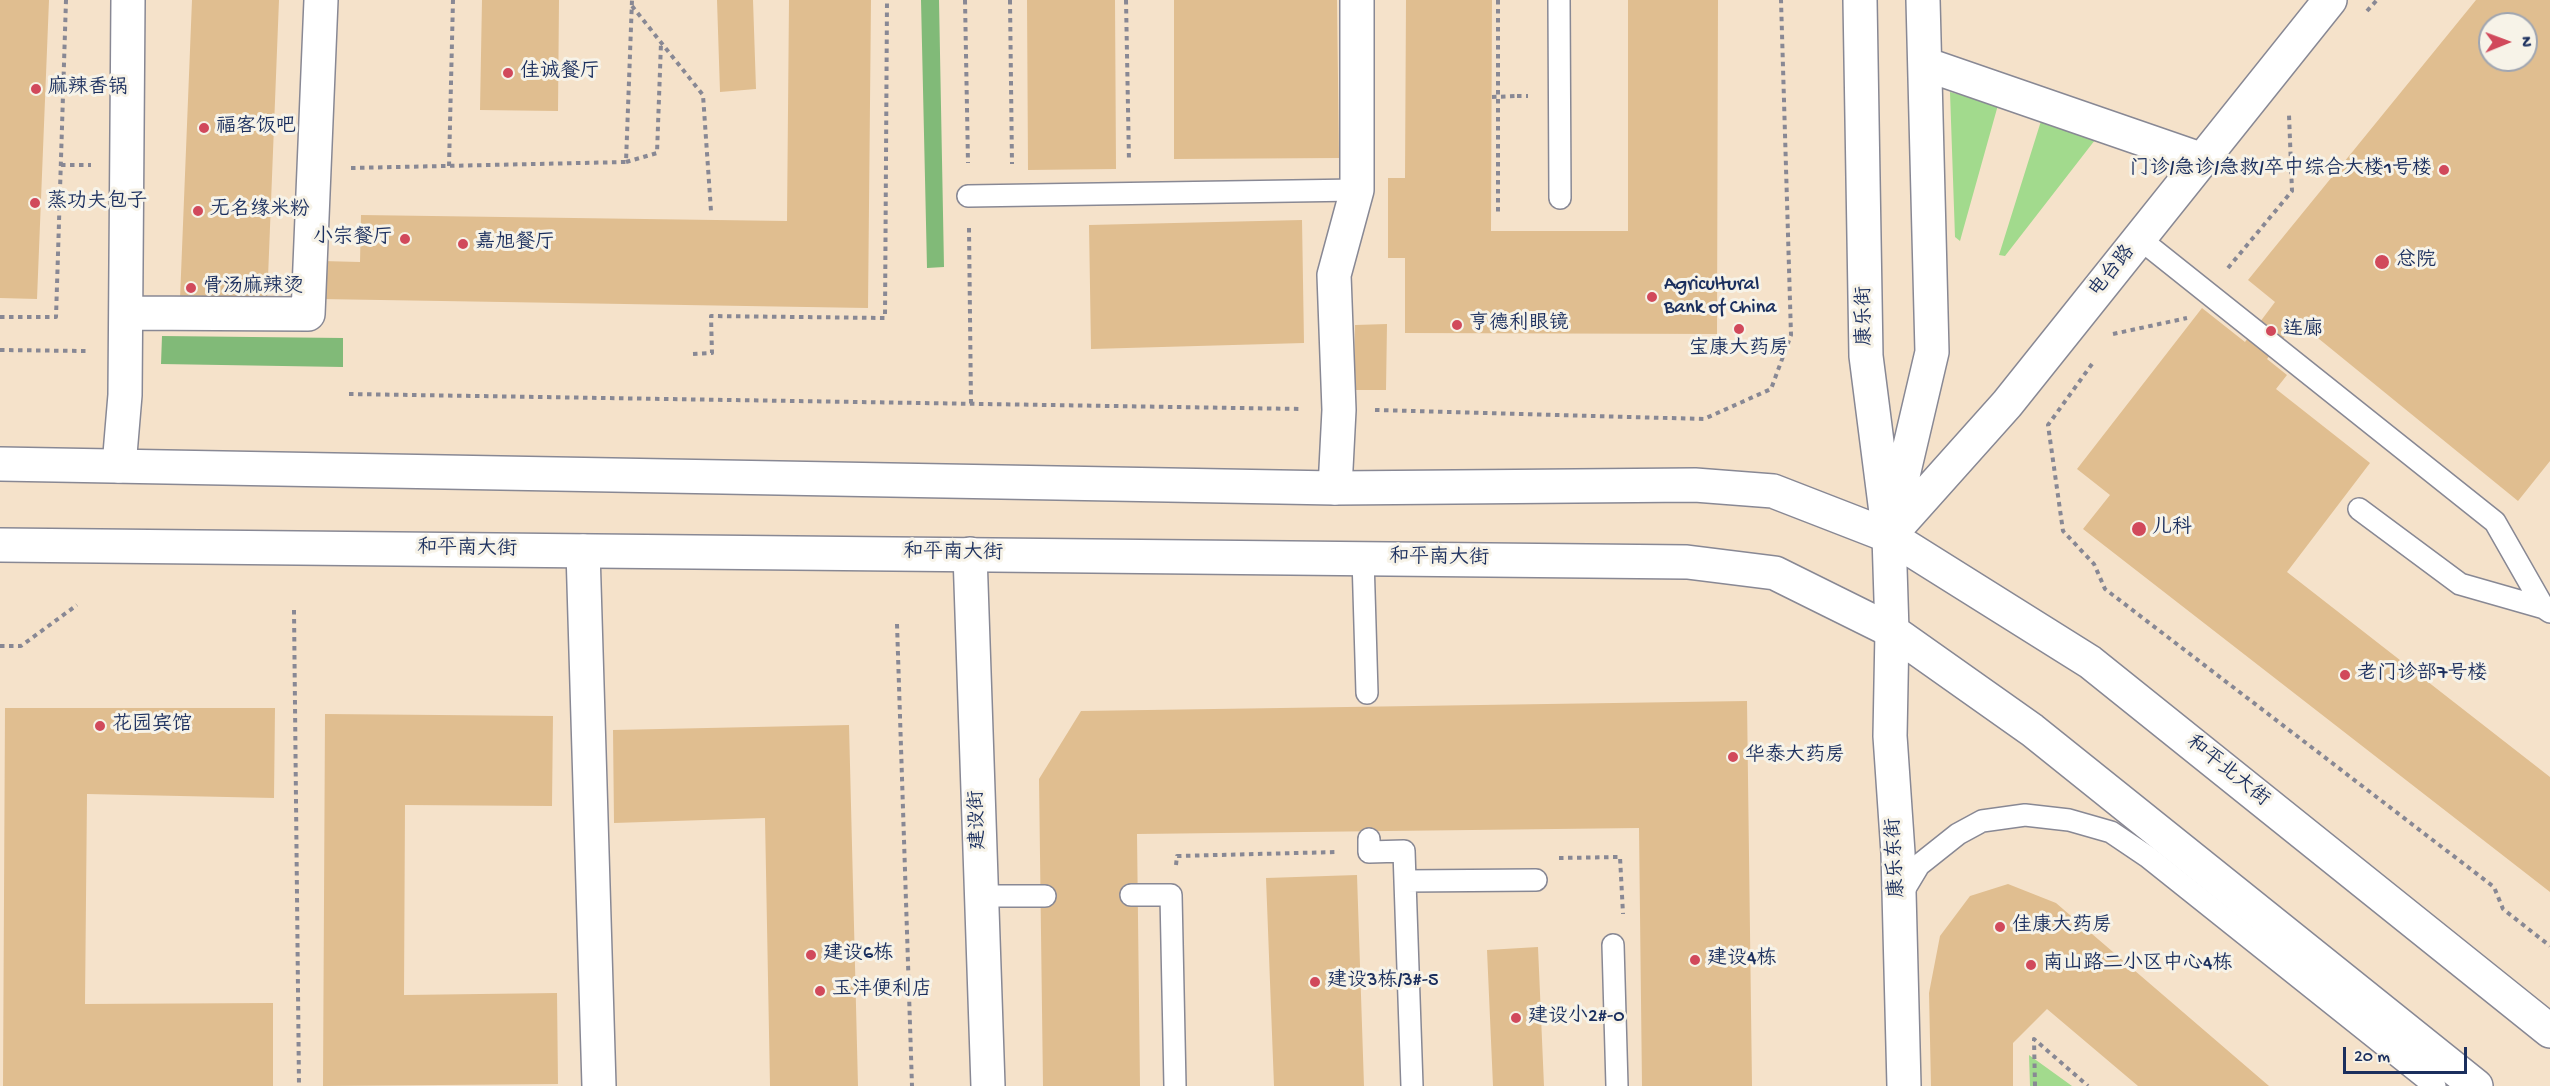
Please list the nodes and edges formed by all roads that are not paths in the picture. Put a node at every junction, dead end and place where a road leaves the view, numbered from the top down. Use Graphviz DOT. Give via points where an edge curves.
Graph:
graph roads {
  1 [pos="128,0"];
  2 [pos="321,0"];
  3 [pos="1357,0"];
  4 [pos="1559,0"];
  5 [pos="1860,0"];
  6 [pos="1923,0"];
  7 [pos="2330,0"];
  8 [pos="1925,64"];
  9 [pos="2203,160"];
  10 [pos="1357,190"];
  11 [pos="968,196"];
  12 [pos="1560,198"];
  13 [pos="2140,238"];
  14 [pos="126,313"];
  15 [pos="0,464"];
  16 [pos="119,466"];
  17 [pos="1335,488"];
  18 [pos="2360,509"];
  19 [pos="1889,537"];
  20 [pos="0,545"];
  21 [pos="583,551"];
  22 [pos="970,554"];
  23 [pos="1363,558"];
  24 [pos="2547,610"];
  25 [pos="1892,631"];
  26 [pos="1366,693"];
  27 [pos="1369,845"];
  28 [pos="1536,880"];
  29 [pos="1405,881"];
  30 [pos="982,896"];
  31 [pos="1045,896"];
  32 [pos="1131,896"];
  33 [pos="1899,899"];
  34 [pos="1613,945"];
  35 [pos="2550,1031"];
  36 [pos="599,1086"];
  37 [pos="988,1086"];
  38 [pos="1175,1086"];
  39 [pos="1412,1086"];
  40 [pos="1617,1086"];
  41 [pos="1904,1086"];
  42 [pos="2435,1086"];
  43 [pos="2476,1086"];
  1 -- 14 [label="main road"];
  2 -- 14 [label="main road" via="308,314"];
  3 -- 10 [label="main road"];
  4 -- 12 [label="lane"];
  5 -- 19 [label="main road, 康乐街" via="1866,356"];
  6 -- 8 [label="main road"];
  7 -- 9 [label="main road, 电台路"];
  8 -- 9 [label="main road"];
  8 -- 19 [label="main road" via="1932,352"];
  9 -- 13 [label="main road, 电台路"];
  10 -- 11 [label="lane"];
  10 -- 17 [label="main road" via="1334,275 1339,410"];
  13 -- 19 [label="main road, 电台路" via="2007,404"];
  13 -- 24 [label="lane" via="2495,522"];
  14 -- 16 [label="main road"];
  15 -- 16 [label="main road"];
  16 -- 17 [label="main road"];
  17 -- 19 [label="main road" via="1695,485 1773,491"];
  18 -- 24 [label="lane" via="2460,584"];
  19 -- 25 [label="main road, 康乐街"];
  19 -- 35 [label="main road, 和平北大街" via="2090,662"];
  20 -- 21 [label="main road, 和平南大街"];
  21 -- 22 [label="main road, 和平南大街"];
  21 -- 36 [label="main road"];
  22 -- 23 [label="main road, 和平南大街"];
  22 -- 30 [label="main road, 建设街"];
  23 -- 25 [label="main road, 和平南大街" via="1687,562 1775,573"];
  23 -- 26 [label="lane"];
  25 -- 33 [label="main road, 康乐东街" via="1890,736"];
  25 -- 43 [label="main road" via="2032,730"];
  27 -- 29 [label="lane" via="1404,851"];
  28 -- 29 [label="lane"];
  29 -- 39 [label="lane"];
  30 -- 31 [label="lane"];
  30 -- 37 [label="main road, 建设街"];
  32 -- 38 [label="lane" via="1171,895"];
  33 -- 41 [label="main road, 康乐东街"];
  33 -- 42 [label="lane" via="1919,865 1958,834 1982,821 2025,815 2068,820 2111,832 2148,857"];
  34 -- 40 [label="lane"];
}
